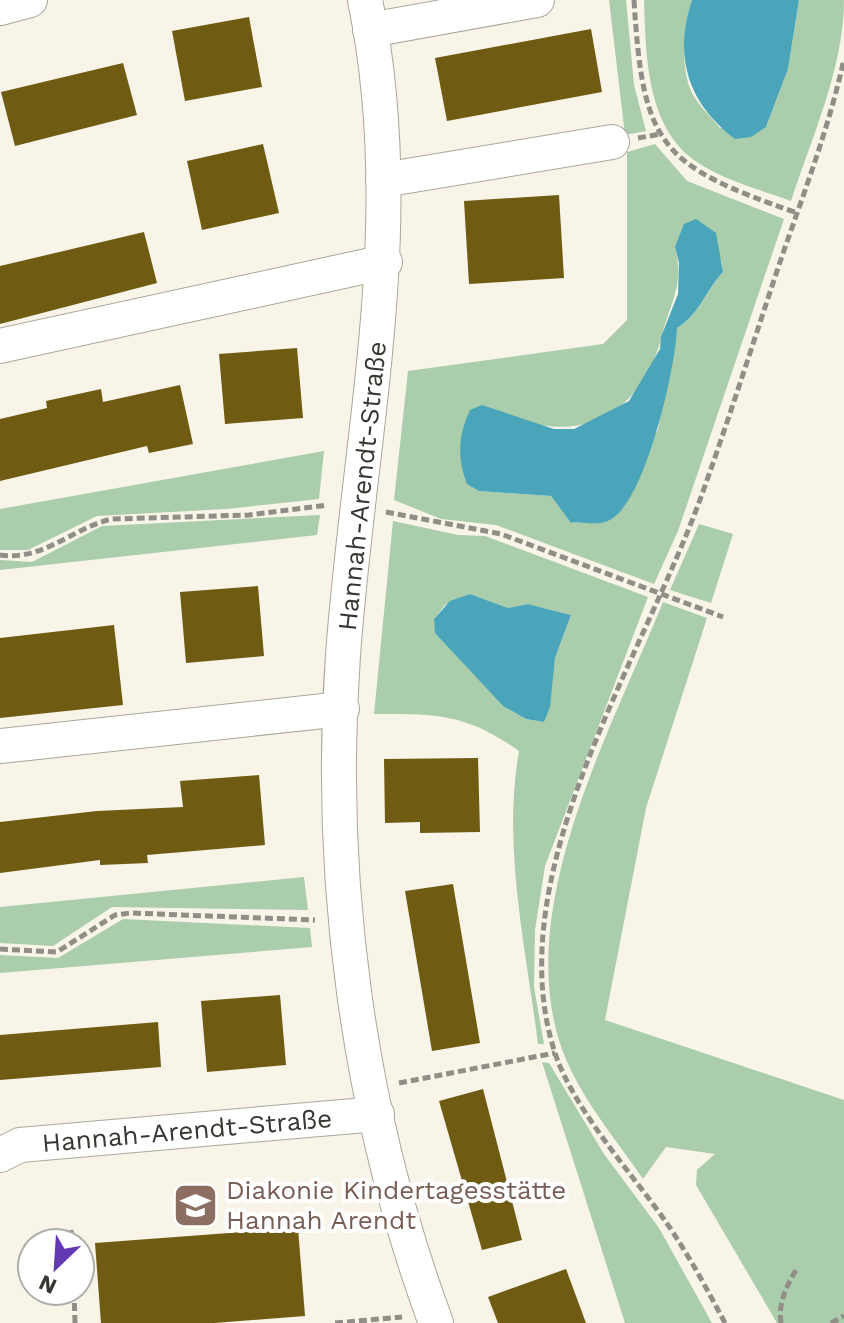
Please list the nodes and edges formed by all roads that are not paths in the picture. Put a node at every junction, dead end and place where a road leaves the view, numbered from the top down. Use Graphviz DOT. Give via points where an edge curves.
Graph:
graph roads {
  1 [pos="30,0"];
  2 [pos="537,0"];
  3 [pos="0,8"];
  4 [pos="368,15"];
  5 [pos="612,142"];
  6 [pos="383,180"];
  7 [pos="385,262"];
  8 [pos="0,346"];
  9 [pos="342,709"];
  10 [pos="0,746"];
  11 [pos="375,1101"];
  12 [pos="0,1155"];
  13 [pos="420,1320"];
  1 -- 3 [label="street"];
  2 -- 4 [label="street, Hannah-Arendt-Straße"];
  4 -- 6 [label="street, Hannah-Arendt-Straße"];
  5 -- 6 [label="street"];
  6 -- 7 [label="street, Hannah-Arendt-Straße"];
  7 -- 8 [label="street"];
  7 -- 9 [label="street, Hannah-Arendt-Straße" via="348,600"];
  9 -- 10 [label="street"];
  9 -- 11 [label="street, Hannah-Arendt-Straße" via="344,872 358,1025"];
  11 -- 12 [label="street, Hannah-Arendt-Straße" via="20,1145"];
  11 -- 13 [label="street, Hannah-Arendt-Straße"];
}
